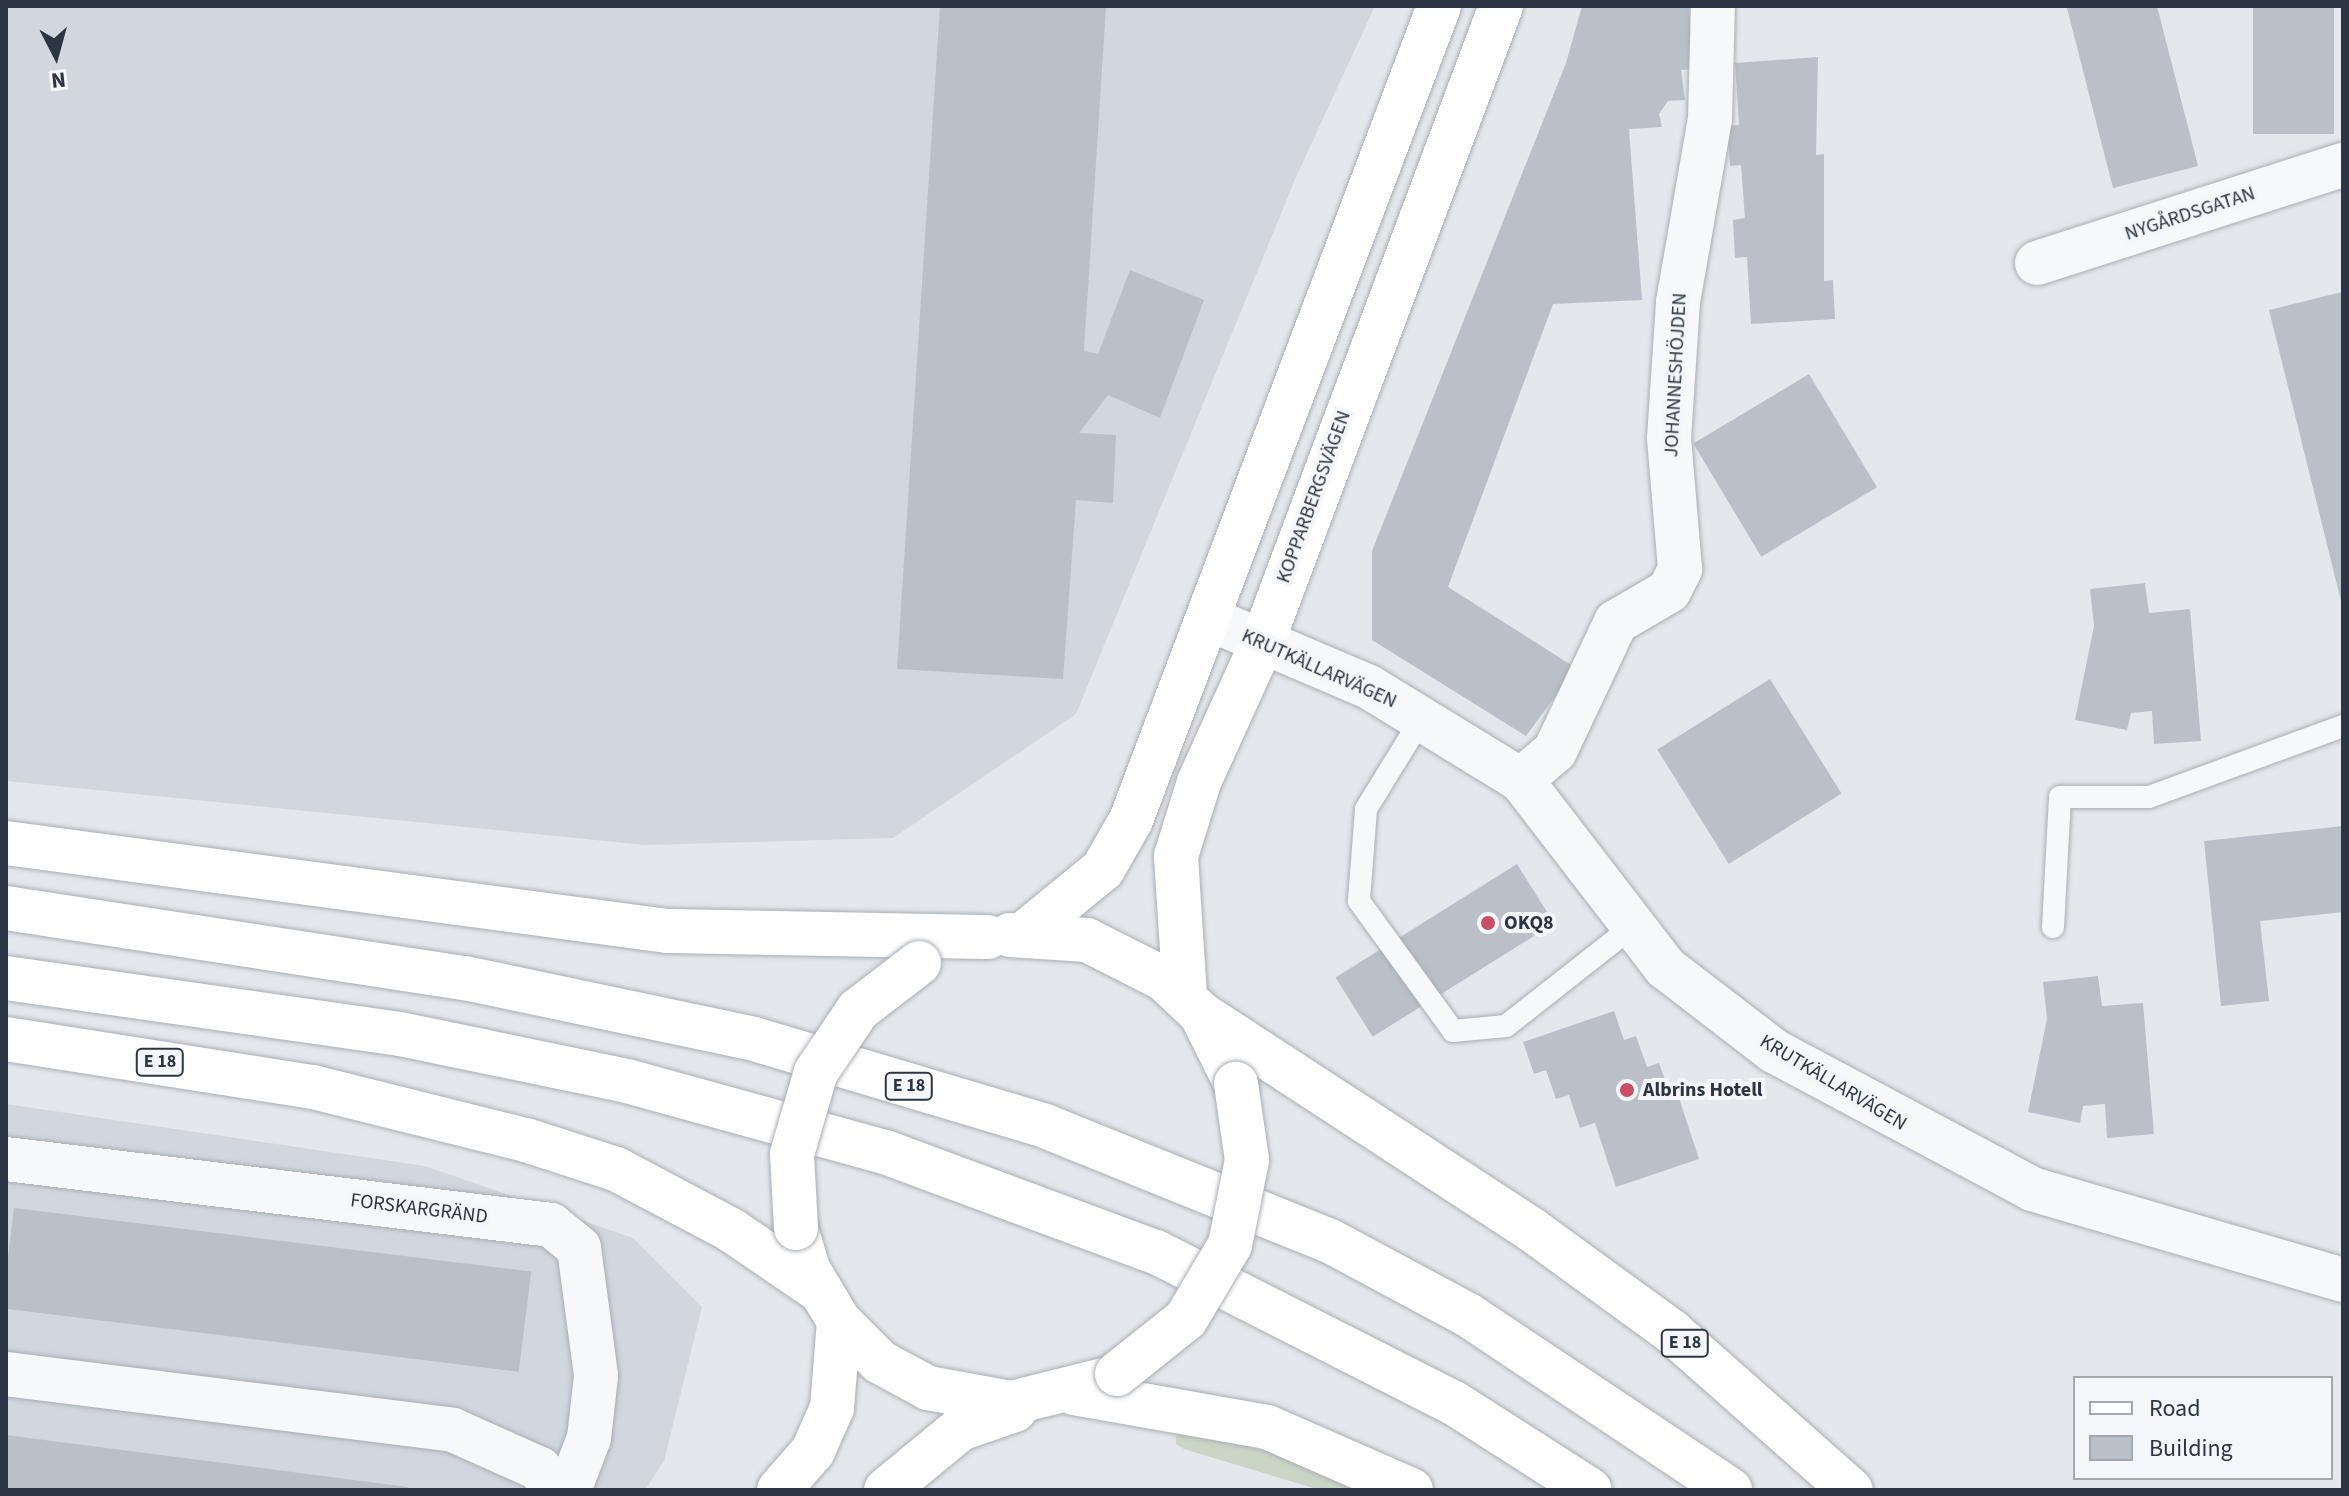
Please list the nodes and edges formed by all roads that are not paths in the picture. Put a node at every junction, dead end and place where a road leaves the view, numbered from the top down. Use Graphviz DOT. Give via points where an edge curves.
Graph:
graph roads {
  1 [pos="1439,6"];
  2 [pos="1501,6"];
  3 [pos="1713,6"];
  4 [pos="2343,165"];
  5 [pos="2037,263"];
  6 [pos="1212,620"];
  7 [pos="1262,643"];
  8 [pos="1422,718"];
  9 [pos="2343,726"];
  10 [pos="1521,780"];
  11 [pos="6,843"];
  12 [pos="6,908"];
  13 [pos="1633,926"];
  14 [pos="2053,927"];
  15 [pos="1007,935"];
  16 [pos="6,978"];
  17 [pos="1193,1005"];
  18 [pos="6,1039"];
  19 [pos="6,1159"];
  20 [pos="2343,1280"];
  21 [pos="829,1306"];
  22 [pos="6,1374"];
  23 [pos="1058,1397"];
  24 [pos="553,1490"];
  25 [pos="569,1490"];
  26 [pos="779,1490"];
  27 [pos="886,1490"];
  28 [pos="1411,1490"];
  29 [pos="1590,1490"];
  30 [pos="1730,1490"];
  31 [pos="1851,1490"];
  1 -- 6 [label="main road"];
  2 -- 7 [label="main road, KOPPARBERGSVÄGEN"];
  3 -- 10 [label="street, JOHANNESHÖJDEN" via="1706,64 1710,119 1678,302 1669,438 1680,569 1669,591 1616,622 1555,751"];
  4 -- 5 [label="street, NYGÅRDSGATAN"];
  6 -- 7 [label="street, KRUTKÄLLARVÄGEN"];
  6 -- 15 [label="main road" via="1131,820 1103,869"];
  7 -- 8 [label="street, KRUTKÄLLARVÄGEN"];
  7 -- 17 [label="main road, KOPPARBERGSVÄGEN" via="1199,782 1176,856"];
  8 -- 10 [label="street, KRUTKÄLLARVÄGEN"];
  8 -- 13 [label="lane" via="1366,809 1359,901 1453,1031 1506,1026"];
  9 -- 14 [label="lane" via="2149,797 2060,797"];
  10 -- 13 [label="street, KRUTKÄLLARVÄGEN"];
  11 -- 15 [label="main road, E 18" via="667,931"];
  12 -- 30 [label="main road, E 18" via="465,978 678,1023 1045,1126 1330,1241 1468,1315"];
  13 -- 20 [label="street, KRUTKÄLLARVÄGEN" via="1666,968 1774,1051 1910,1129 2032,1189"];
  15 -- 17 [label="main road, E 18" via="1115,951"];
  15 -- 21 [label="main road, E 18, bridge" via="919,963 858,1010 816,1072 792,1154 796,1228"];
  16 -- 29 [label="main road" via="400,1034 627,1081 885,1152 1156,1252 1454,1403"];
  17 -- 23 [label="main road, E 18, bridge" via="1236,1084 1247,1160 1230,1245 1186,1319 1117,1374"];
  17 -- 31 [label="main road, E 18" via="1532,1230 1671,1331"];
  18 -- 21 [label="main road, E 18" via="313,1087 526,1140 616,1169 731,1230"];
  19 -- 25 [label="street, FORSKARGRÄND" via="551,1225 579,1248 596,1376 589,1438"];
  21 -- 23 [label="main road, E 18" via="880,1362 928,1388 982,1402"];
  21 -- 26 [label="main road" via="832,1408 813,1451"];
  22 -- 24 [label="street" via="453,1430 540,1469"];
  23 -- 27 [label="main road" via="960,1429"];
  23 -- 28 [label="main road, E 18" via="1267,1427"];
}
